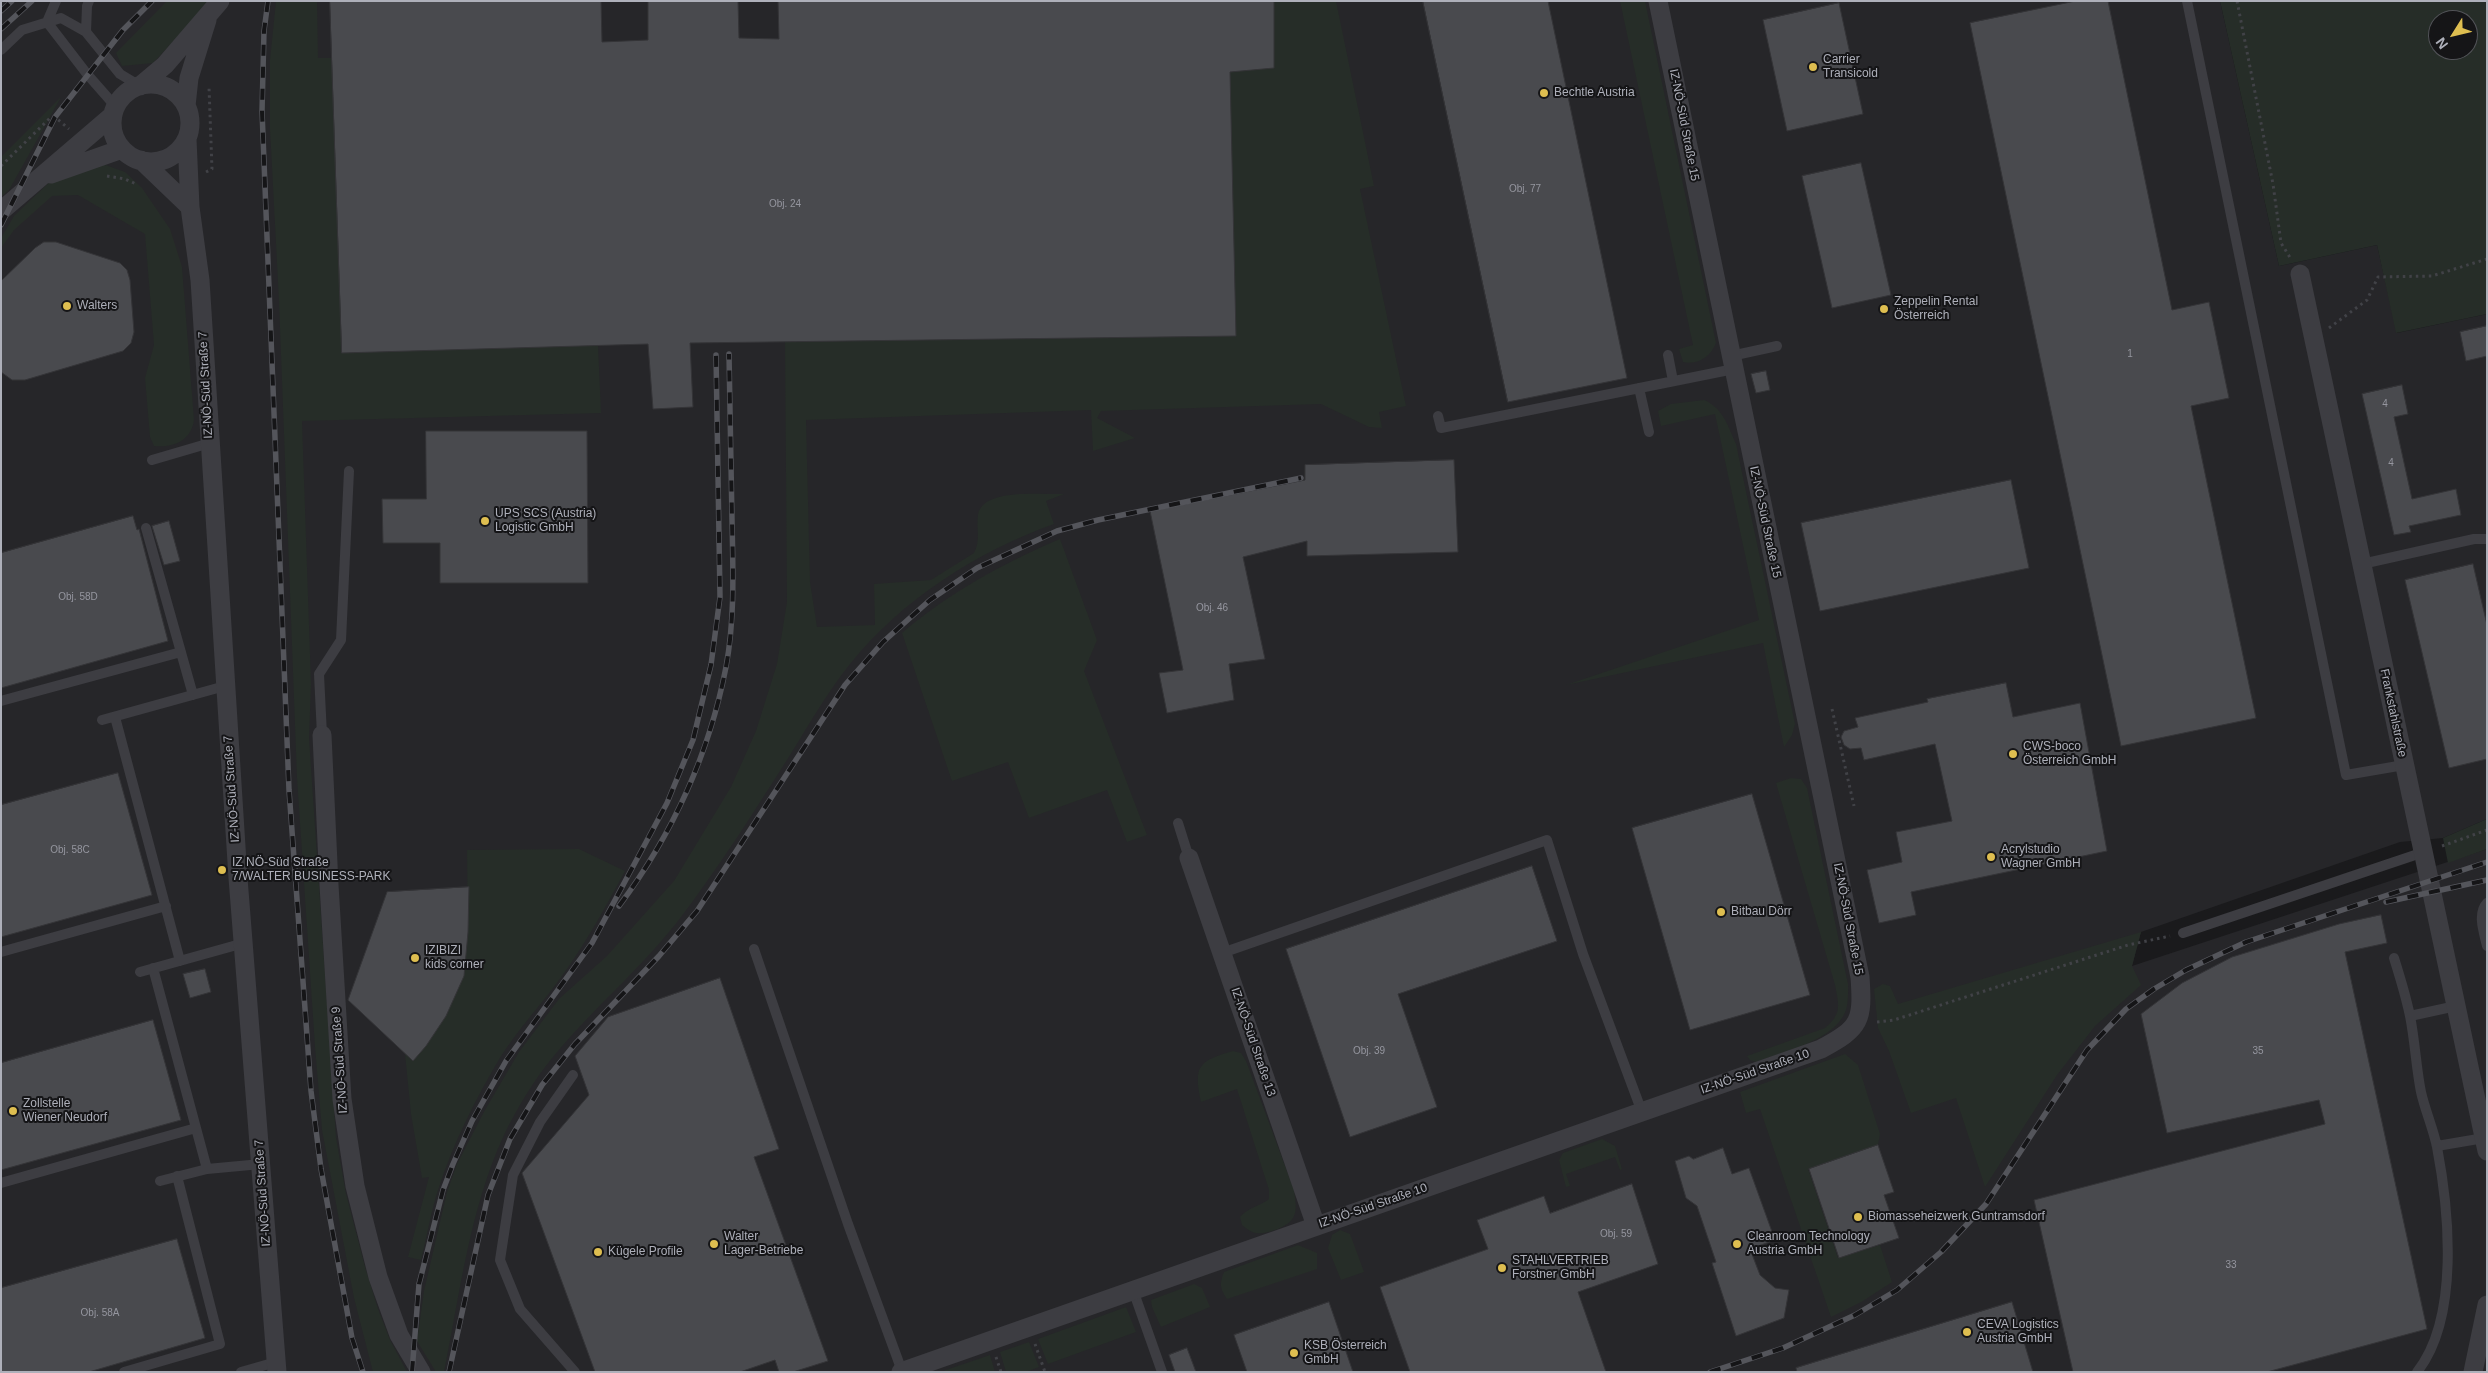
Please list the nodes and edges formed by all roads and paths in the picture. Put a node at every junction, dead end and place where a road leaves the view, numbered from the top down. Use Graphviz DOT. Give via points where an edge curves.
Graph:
graph roads {
  1 [pos="56,1"];
  2 [pos="89,1"];
  3 [pos="1658,1"];
  4 [pos="2187,1"];
  5 [pos="2237,1"];
  6 [pos="215,6"];
  7 [pos="47,22"];
  8 [pos="86,32"];
  9 [pos="1,50"];
  10 [pos="209,80"];
  11 [pos="140,86"];
  12 [pos="186,106"];
  13 [pos="114,111"];
  14 [pos="187,139"];
  15 [pos="81,144"];
  16 [pos="122,149"];
  17 [pos="141,160"];
  18 [pos="89,161"];
  19 [pos="1,166"];
  20 [pos="38,179"];
  21 [pos="189,181"];
  22 [pos="141,186"];
  23 [pos="190,207"];
  24 [pos="1,211"];
  25 [pos="2487,259"];
  26 [pos="2300,274"];
  27 [pos="2315,339"];
  28 [pos="1777,346"];
  29 [pos="1668,355"];
  30 [pos="1732,362"];
  31 [pos="1673,381"];
  32 [pos="1639,388"];
  33 [pos="1438,416"];
  34 [pos="1649,432"];
  35 [pos="210,443"];
  36 [pos="152,460"];
  37 [pos="349,471"];
  38 [pos="146,528"];
  39 [pos="2487,539"];
  40 [pos="2362,564"];
  41 [pos="181,652"];
  42 [pos="226,686"];
  43 [pos="194,695"];
  44 [pos="1,701"];
  45 [pos="1832,709"];
  46 [pos="115,717"];
  47 [pos="102,720"];
  48 [pos="322,735"];
  49 [pos="2404,765"];
  50 [pos="1854,806"];
  51 [pos="1178,823"];
  52 [pos="2487,830"];
  53 [pos="2424,852"];
  54 [pos="1189,858"];
  55 [pos="2487,903"];
  56 [pos="166,906"];
  57 [pos="2183,933"];
  58 [pos="244,943"];
  59 [pos="2487,946"];
  60 [pos="754,949"];
  61 [pos="1,952"];
  62 [pos="1222,952"];
  63 [pos="2394,958"];
  64 [pos="180,961"];
  65 [pos="153,968"];
  66 [pos="140,972"];
  67 [pos="2456,1006"];
  68 [pos="2410,1016"];
  69 [pos="1850,1031"];
  70 [pos="573,1076"];
  71 [pos="1642,1112"];
  72 [pos="196,1128"];
  73 [pos="2485,1144"];
  74 [pos="2437,1146"];
  75 [pos="261,1164"];
  76 [pos="207,1169"];
  77 [pos="177,1176"];
  78 [pos="160,1181"];
  79 [pos="1,1183"];
  80 [pos="1316,1226"];
  81 [pos="1133,1290"];
  82 [pos="2487,1305"];
  83 [pos="1028,1327"];
  84 [pos="277,1367"];
  85 [pos="124,1372"];
  86 [pos="241,1372"];
  87 [pos="421,1372"];
  88 [pos="575,1372"];
  89 [pos="901,1372"];
  90 [pos="1045,1372"];
  91 [pos="1162,1372"];
  92 [pos="2417,1372"];
  93 [pos="2474,1372"];
  1 -- 7 [label="lane"];
  2 -- 8 [label="lane"];
  3 -- 30 [label="street, IZ-NÖ-Süd Straße 15"];
  4 -- 49 [label="lane" via="2346,775"];
  5 -- 26 [label="path" via="2273,184 2281,243"];
  6 -- 11 [label="street" via="165,65"];
  6 -- 12 [label="street" via="189,78"];
  7 -- 8 [label="lane" via="61,18"];
  7 -- 9 [label="lane" via="22,30"];
  7 -- 13 [label="lane"];
  8 -- 11 [label="lane" via="120,74"];
  10 -- 21 [label="path" via="212,169"];
  11 -- 12 [label="street" via="150,84 171,90"];
  11 -- 13 [label="street" via="121,98"];
  12 -- 14 [label="street" via="190,122"];
  13 -- 15 [label="street"];
  13 -- 16 [label="street" via="113,129"];
  14 -- 17 [label="street" via="168,158 152,162"];
  14 -- 21 [label="street, IZ-NÖ-Süd Straße 7"];
  15 -- 19 [label="path" via="68,127 55,117 50,118"];
  15 -- 20 [label="street"];
  16 -- 17 [label="street"];
  16 -- 18 [label="street"];
  17 -- 23 [label="street"];
  18 -- 20 [label="street"];
  18 -- 22 [label="path" via="98,176 125,179"];
  20 -- 24 [label="street"];
  21 -- 23 [label="street, IZ-NÖ-Süd Straße 7"];
  23 -- 35 [label="street, IZ-NÖ-Süd Straße 7" via="200,280"];
  25 -- 27 [label="path" via="2432,276 2378,277 2367,300"];
  26 -- 27 [label="street, Frankstahlstraße"];
  27 -- 40 [label="street, Frankstahlstraße"];
  28 -- 30 [label="lane"];
  29 -- 31 [label="lane"];
  30 -- 31 [label="lane"];
  30 -- 69 [label="street, IZ-NÖ-Süd Straße 15" via="1860,977 1862,1006"];
  31 -- 32 [label="lane"];
  32 -- 33 [label="lane" via="1441,428"];
  32 -- 34 [label="lane"];
  35 -- 36 [label="lane"];
  35 -- 42 [label="street, IZ-NÖ-Süd Straße 7"];
  37 -- 48 [label="lane" via="341,640 320,674"];
  38 -- 41 [label="lane"];
  39 -- 40 [label="lane" via="2474,539"];
  40 -- 49 [label="street, Frankstahlstraße"];
  41 -- 43 [label="lane"];
  41 -- 44 [label="lane"];
  42 -- 43 [label="lane"];
  42 -- 58 [label="street, IZ-NÖ-Süd Straße 7"];
  43 -- 46 [label="lane"];
  45 -- 50 [label="path"];
  46 -- 47 [label="lane"];
  46 -- 56 [label="lane"];
  48 -- 87 [label="street, IZ-NÖ-Süd Straße 9" via="342,1099 354,1186 378,1277 399,1335"];
  49 -- 53 [label="street, Frankstahlstraße"];
  51 -- 54 [label="lane"];
  52 -- 53 [label="path"];
  53 -- 57 [label="lane"];
  53 -- 67 [label="street, Frankstahlstraße"];
  54 -- 62 [label="street, IZ-NÖ-Süd Straße 13"];
  55 -- 59 [label="lane" via="2483,907 2482,926"];
  56 -- 61 [label="lane"];
  56 -- 64 [label="lane"];
  57 -- 69 [label="path" via="2128,945"];
  58 -- 64 [label="lane"];
  58 -- 75 [label="street, IZ-NÖ-Süd Straße 7"];
  60 -- 89 [label="lane"];
  62 -- 71 [label="lane" via="1547,840 1583,954"];
  62 -- 80 [label="street, IZ-NÖ-Süd Straße 13"];
  63 -- 68 [label="lane"];
  64 -- 65 [label="lane"];
  65 -- 66 [label="lane"];
  65 -- 72 [label="lane"];
  67 -- 68 [label="lane"];
  67 -- 73 [label="street, Frankstahlstraße"];
  68 -- 74 [label="lane" via="2421,1092"];
  69 -- 71 [label="street, IZ-NÖ-Süd Straße 10" via="1821,1049"];
  70 -- 88 [label="lane" via="540,1122 513,1175 500,1260 520,1309"];
  71 -- 80 [label="street, IZ-NÖ-Süd Straße 10"];
  72 -- 76 [label="lane"];
  72 -- 79 [label="lane"];
  73 -- 74 [label="lane"];
  74 -- 92 [label="lane" via="2448,1238 2446,1297 2437,1333 2426,1361"];
  75 -- 76 [label="lane"];
  75 -- 84 [label="street, IZ-NÖ-Süd Straße 7"];
  76 -- 77 [label="lane"];
  77 -- 78 [label="lane"];
  77 -- 85 [label="lane" via="220,1344"];
  80 -- 81 [label="street, IZ-NÖ-Süd Straße 10"];
  81 -- 83 [label="street, IZ-NÖ-Süd Straße 10"];
  81 -- 91 [label="lane"];
  82 -- 93 [label="street"];
  83 -- 89 [label="street, IZ-NÖ-Süd Straße 10"];
  83 -- 90 [label="path"];
  84 -- 86 [label="lane"];
}
